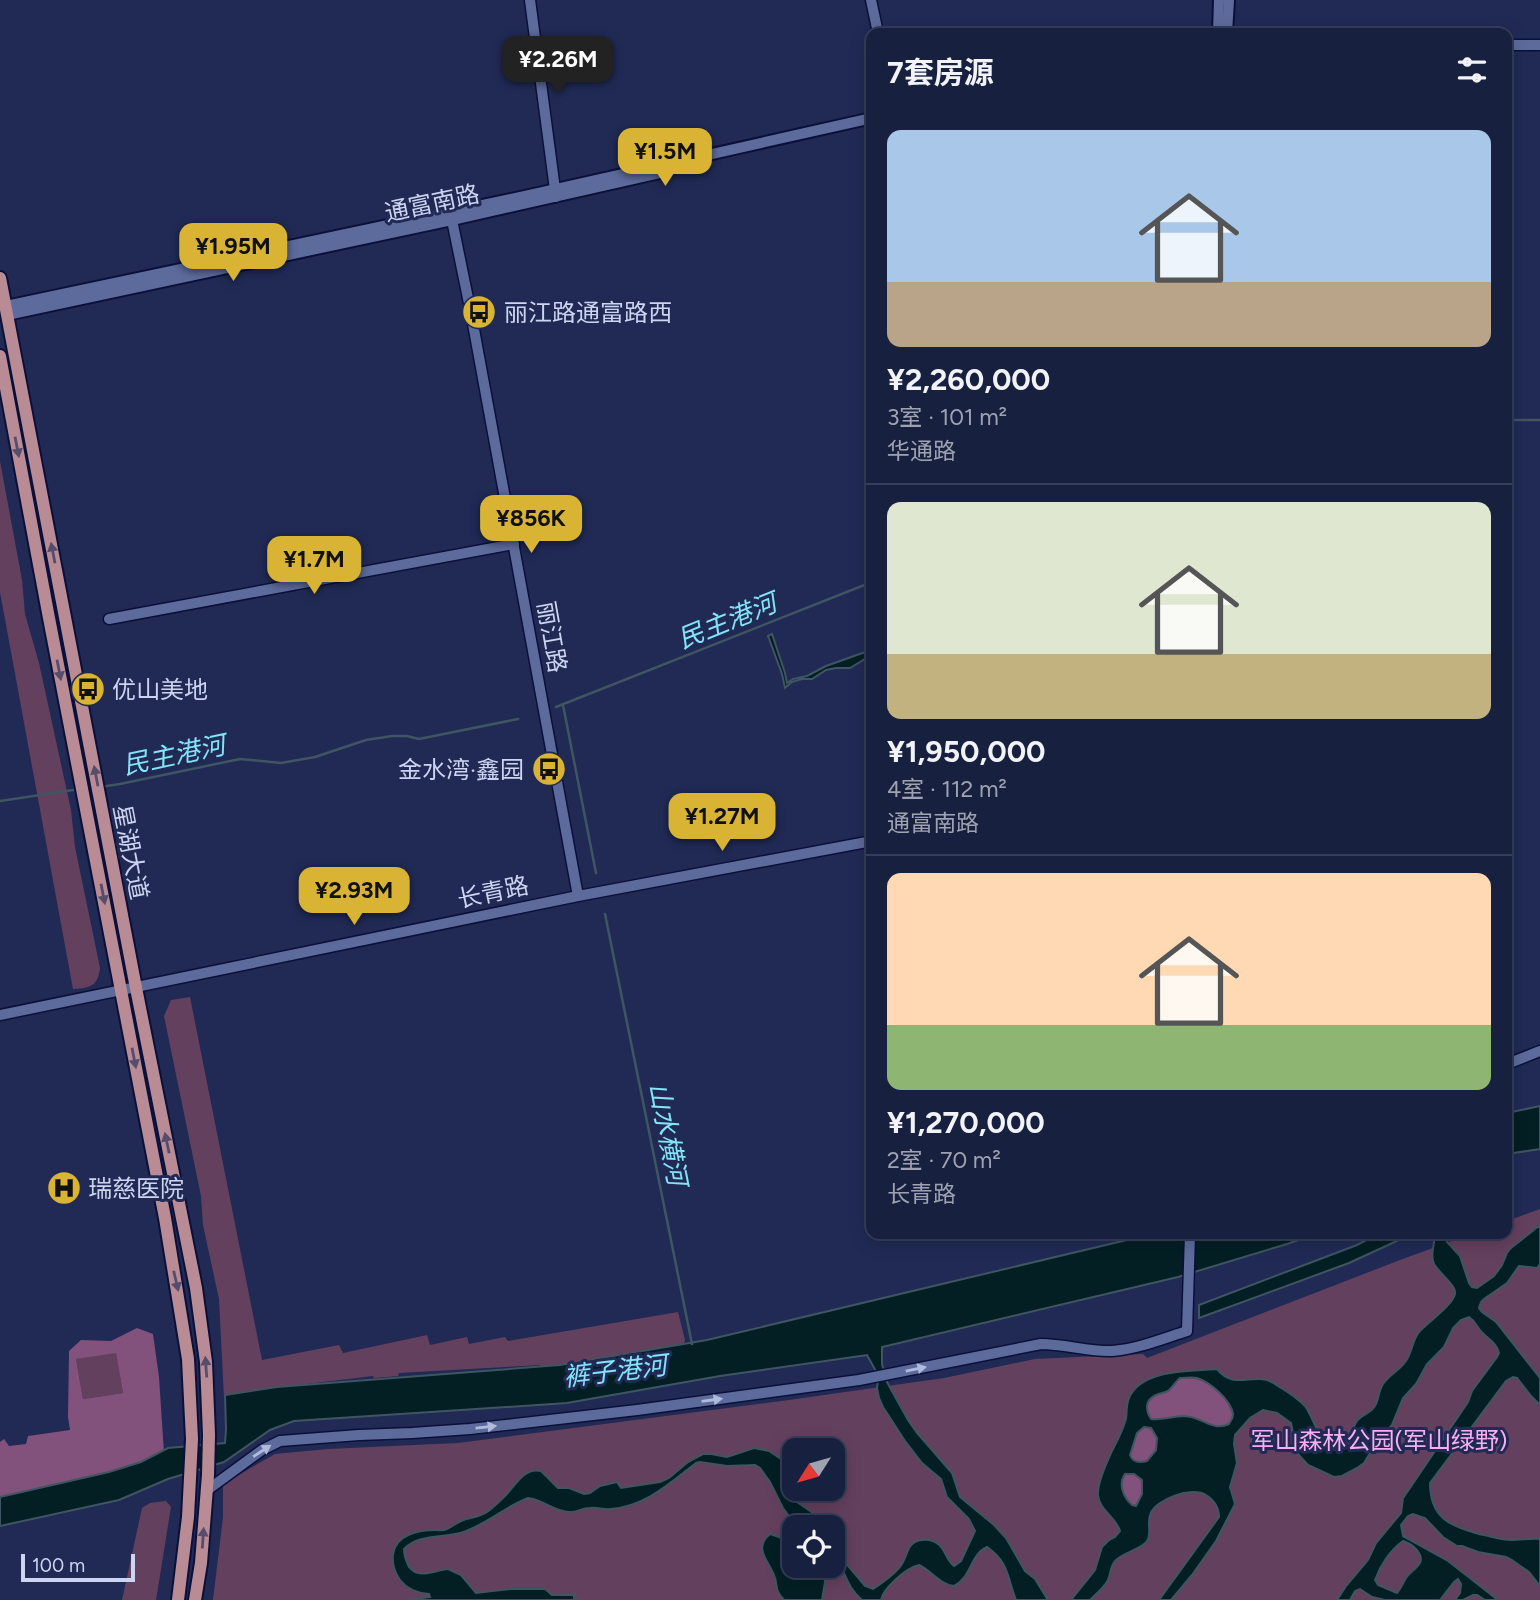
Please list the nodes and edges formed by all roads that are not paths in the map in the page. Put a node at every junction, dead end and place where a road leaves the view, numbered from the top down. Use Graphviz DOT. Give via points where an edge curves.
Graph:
graph roads {
  1 [pos="530,0"];
  2 [pos="871,0"];
  3 [pos="1219,0"];
  4 [pos="1229,0"];
  5 [pos="877,28"];
  6 [pos="1218,28"];
  7 [pos="1227,28"];
  8 [pos="1512,45"];
  9 [pos="1540,45"];
  10 [pos="866,119"];
  11 [pos="866,125"];
  12 [pos="556,194"];
  13 [pos="452,220"];
  14 [pos="0,278"];
  15 [pos="3,311"];
  16 [pos="0,356"];
  17 [pos="514,544"];
  18 [pos="109,618"];
  19 [pos="866,842"];
  20 [pos="578,896"];
  21 [pos="136,988"];
  22 [pos="121,991"];
  23 [pos="0,1015"];
  24 [pos="1540,1051"];
  25 [pos="1512,1062"];
  26 [pos="1190,1239"];
  27 [pos="206,1490"];
  28 [pos="178,1600"];
  29 [pos="195,1600"];
  1 -- 12 [label="street"];
  2 -- 5 [label="street"];
  3 -- 6 [label="main road"];
  4 -- 7 [label="main road"];
  8 -- 9 [label="street"];
  10 -- 12 [label="main road, 通富南路"];
  11 -- 12 [label="main road, 通富南路"];
  12 -- 13 [label="main road, 通富南路"];
  12 -- 15 [label="main road, 通富南路"];
  13 -- 15 [label="main road, 通富南路"];
  13 -- 17 [label="street, 丽江路"];
  14 -- 15 [label="main road, 星湖大道"];
  21 -- 15 [label="main road, 星湖大道, one-way"];
  16 -- 22 [label="main road, 星湖大道, one-way"];
  17 -- 18 [label="street"];
  17 -- 20 [label="street, 丽江路"];
  19 -- 20 [label="street, 长青路"];
  20 -- 21 [label="street, 长青路"];
  21 -- 22 [label="street, 长青路"];
  27 -- 21 [label="main road, 星湖大道, one-way" via="206,1362 196,1288"];
  22 -- 23 [label="street, 长青路"];
  22 -- 28 [label="main road, 星湖大道, one-way" via="188,1359 191,1480"];
  24 -- 25 [label="street"];
  27 -- 26 [label="street, one-way" via="280,1441 470,1429 637,1410 875,1378 1041,1344 1096,1350 1137,1347 1187,1331"];
  29 -- 27 [label="main road, 星湖大道, one-way"];
}
